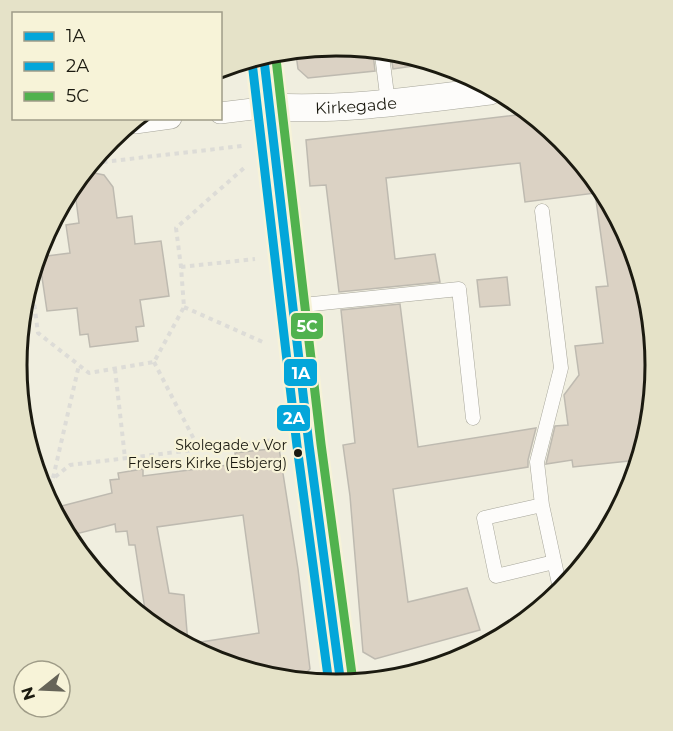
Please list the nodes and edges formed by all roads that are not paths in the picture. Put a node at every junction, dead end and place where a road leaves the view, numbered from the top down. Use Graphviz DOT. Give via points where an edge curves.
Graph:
graph roads {
  1 [pos="383,60"];
  2 [pos="265,65"];
  3 [pos="481,92"];
  4 [pos="388,103"];
  5 [pos="270,107"];
  6 [pos="222,113"];
  7 [pos="542,211"];
  8 [pos="293,306"];
  9 [pos="473,418"];
  10 [pos="542,506"];
  11 [pos="554,562"];
  12 [pos="558,581"];
  13 [pos="340,675"];
  1 -- 4 [label="lane"];
  2 -- 5 [label="street"];
  3 -- 4 [label="street, Kirkegade"];
  4 -- 5 [label="street, Kirkegade" via="313,110"];
  5 -- 6 [label="street, Kirkegade"];
  5 -- 8 [label="street"];
  7 -- 10 [label="lane" via="561,368 537,462"];
  8 -- 9 [label="lane" via="459,289"];
  8 -- 13 [label="street"];
  10 -- 11 [label="lane"];
  10 -- 11 [label="lane" via="484,518 496,576"];
  11 -- 12 [label="lane"];
}
